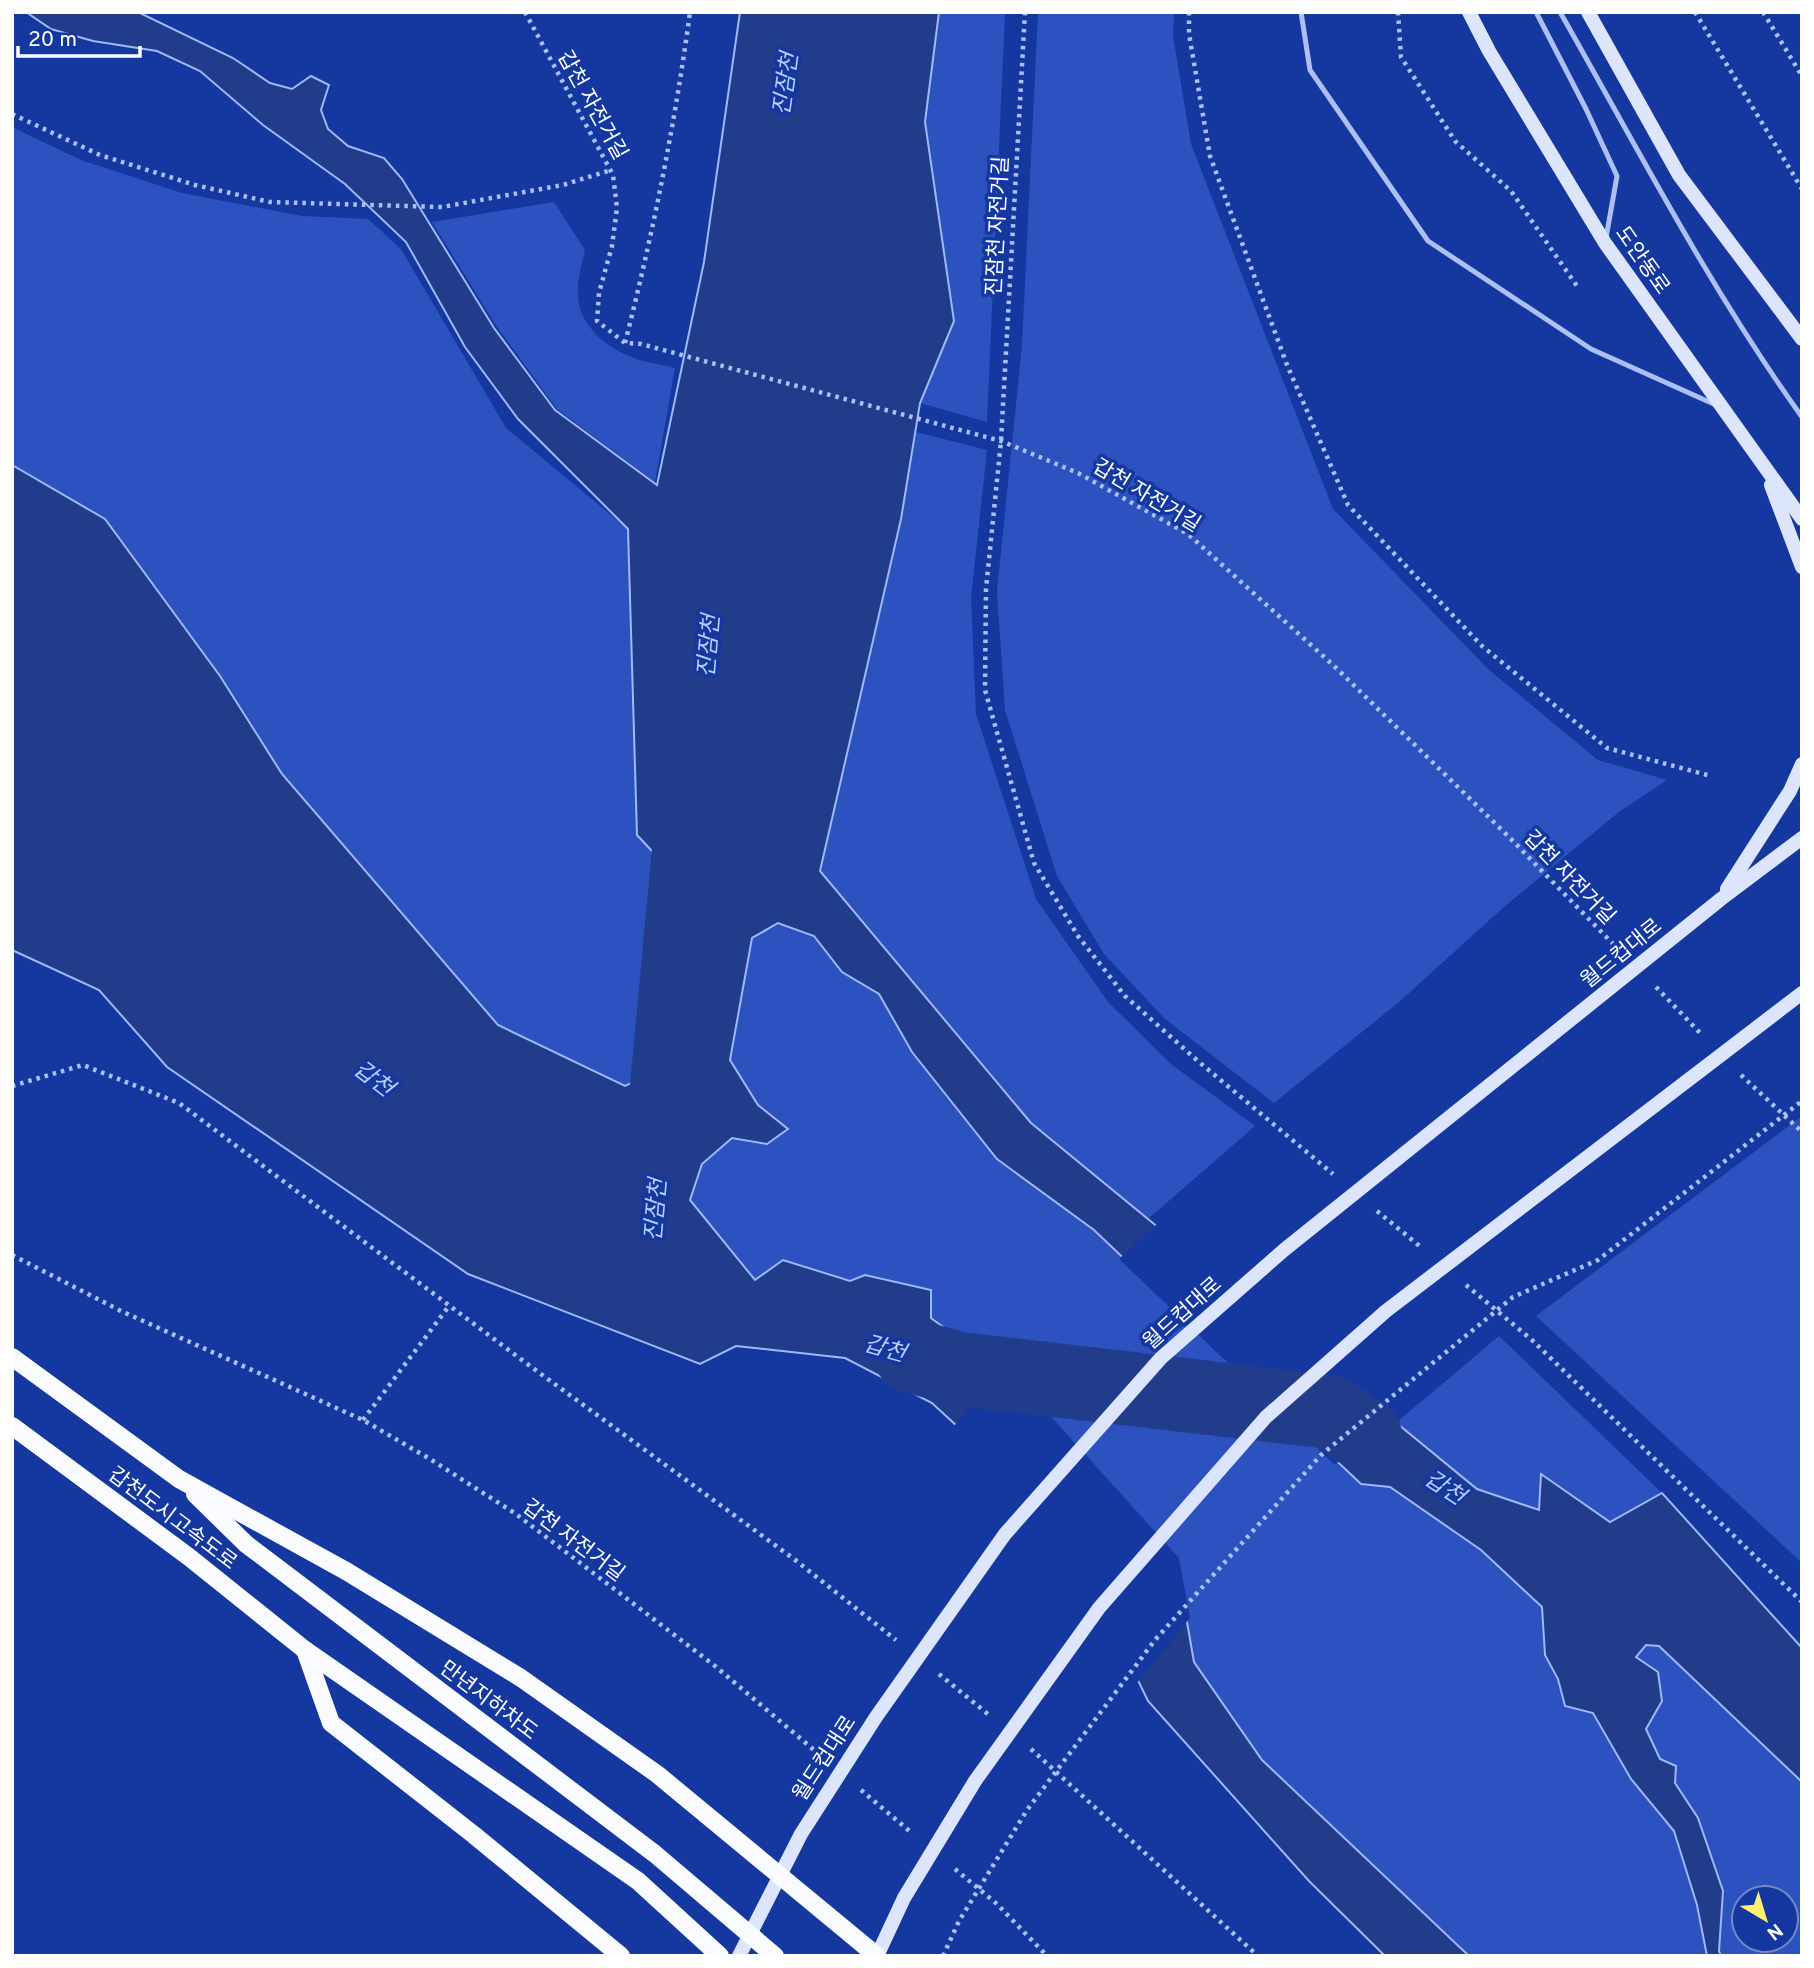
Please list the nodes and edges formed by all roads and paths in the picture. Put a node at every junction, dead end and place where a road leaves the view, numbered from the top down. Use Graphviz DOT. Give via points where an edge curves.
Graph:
graph roads {
  1 [pos="525,12"];
  2 [pos="690,12"];
  3 [pos="1025,12"];
  4 [pos="1189,12"];
  5 [pos="1301,12"];
  6 [pos="1398,12"];
  7 [pos="1469,12"];
  8 [pos="1536,12"];
  9 [pos="1560,12"];
  10 [pos="1588,12"];
  11 [pos="1695,12"];
  12 [pos="1763,12"];
  13 [pos="1802,76"];
  14 [pos="12,114"];
  15 [pos="611,170"];
  16 [pos="1802,188"];
  17 [pos="1605,243"];
  18 [pos="1579,289"];
  19 [pos="1802,339"];
  20 [pos="625,343"];
  21 [pos="1721,407"];
  22 [pos="1802,417"];
  23 [pos="1001,441"];
  24 [pos="1765,467"];
  25 [pos="1802,519"];
  26 [pos="1802,567"];
  27 [pos="1802,764"];
  28 [pos="1711,776"];
  29 [pos="1802,838"];
  30 [pos="1721,899"];
  31 [pos="1624,956"];
  32 [pos="1653,985"];
  33 [pos="1802,993"];
  34 [pos="1712,1045"];
  35 [pos="1741,1075"];
  36 [pos="12,1086"];
  37 [pos="1802,1101"];
  38 [pos="1802,1132"];
  39 [pos="1342,1181"];
  40 [pos="1374,1208"];
  41 [pos="1426,1252"];
  42 [pos="12,1255"];
  43 [pos="1458,1278"];
  44 [pos="449,1306"];
  45 [pos="12,1357"];
  46 [pos="363,1420"];
  47 [pos="12,1426"];
  48 [pos="179,1479"];
  49 [pos="1802,1602"];
  50 [pos="902,1644"];
  51 [pos="305,1650"];
  52 [pos="933,1670"];
  53 [pos="996,1720"];
  54 [pos="1027,1746"];
  55 [pos="830,1763"];
  56 [pos="861,1790"];
  57 [pos="923,1842"];
  58 [pos="955,1869"];
  59 [pos="621,1956"];
  60 [pos="720,1956"];
  61 [pos="739,1956"];
  62 [pos="775,1956"];
  63 [pos="877,1956"];
  64 [pos="943,1956"];
  65 [pos="1047,1956"];
  66 [pos="1258,1956"];
  1 -- 15 [label="path, 갑천 자전거길"];
  2 -- 20 [label="path" via="674,121"];
  3 -- 23 [label="path, 진잠천 자전거길"];
  4 -- 28 [label="path" via="1210,156 1287,365 1348,505 1482,646 1606,748"];
  5 -- 21 [label="lane" via="1310,70 1428,242 1591,349"];
  6 -- 18 [label="path" via="1401,57 1455,141 1511,191"];
  7 -- 17 [label="street, 도안동로"];
  8 -- 17 [label="lane" via="1617,176"];
  9 -- 22 [label="lane" via="1718,290"];
  10 -- 19 [label="street" via="1679,175"];
  11 -- 16 [label="path"];
  12 -- 13 [label="path"];
  14 -- 15 [label="path" via="100,155 195,185 270,202 442,207 538,190"];
  15 -- 20 [label="path, 갑천 자전거길" via="617,208 597,321"];
  17 -- 21 [label="street, 도안동로"];
  20 -- 23 [label="path, 갑천 자전거길"];
  21 -- 24 [label="street, 도안동로"];
  23 -- 31 [label="path, 갑천 자전거길" via="1079,473 1188,534 1342,673"];
  23 -- 39 [label="path, 진잠천 자전거길" via="986,589 985,690 1034,863 1078,936 1125,996"];
  24 -- 25 [label="street, 도안동로"];
  24 -- 26 [label="street"];
  27 -- 30 [label="street" via="1790,791"];
  29 -- 30 [label="street, 월드컵대로"];
  30 -- 61 [label="street, 월드컵대로" via="1284,1250 1161,1358 1004,1534 801,1834"];
  32 -- 34 [label="path"];
  33 -- 63 [label="street" via="1385,1311 1266,1417 1099,1608 975,1781 904,1898"];
  35 -- 38 [label="path"];
  36 -- 44 [label="path" via="83,1065 179,1102"];
  37 -- 64 [label="path" via="1598,1261 1513,1297 1321,1455 1155,1640 1027,1810 959,1921"];
  40 -- 41 [label="path"];
  42 -- 46 [label="path, 갑천 자전거길" via="133,1316"];
  43 -- 49 [label="path" via="1532,1340"];
  44 -- 46 [label="path"];
  44 -- 50 [label="path" via="794,1559"];
  45 -- 48 [label="main road, 갑천도시고속도로"];
  46 -- 55 [label="path, 갑천 자전거길" via="516,1514 715,1666"];
  47 -- 51 [label="main road, 갑천도시고속도로"];
  48 -- 62 [label="main road, 만년지하차도" via="246,1544 655,1854"];
  48 -- 63 [label="main road" via="346,1571 521,1678 657,1774"];
  51 -- 59 [label="main road" via="331,1723"];
  51 -- 60 [label="main road" via="638,1881"];
  52 -- 53 [label="path"];
  54 -- 66 [label="path"];
  56 -- 57 [label="path"];
  58 -- 65 [label="path"];
}
